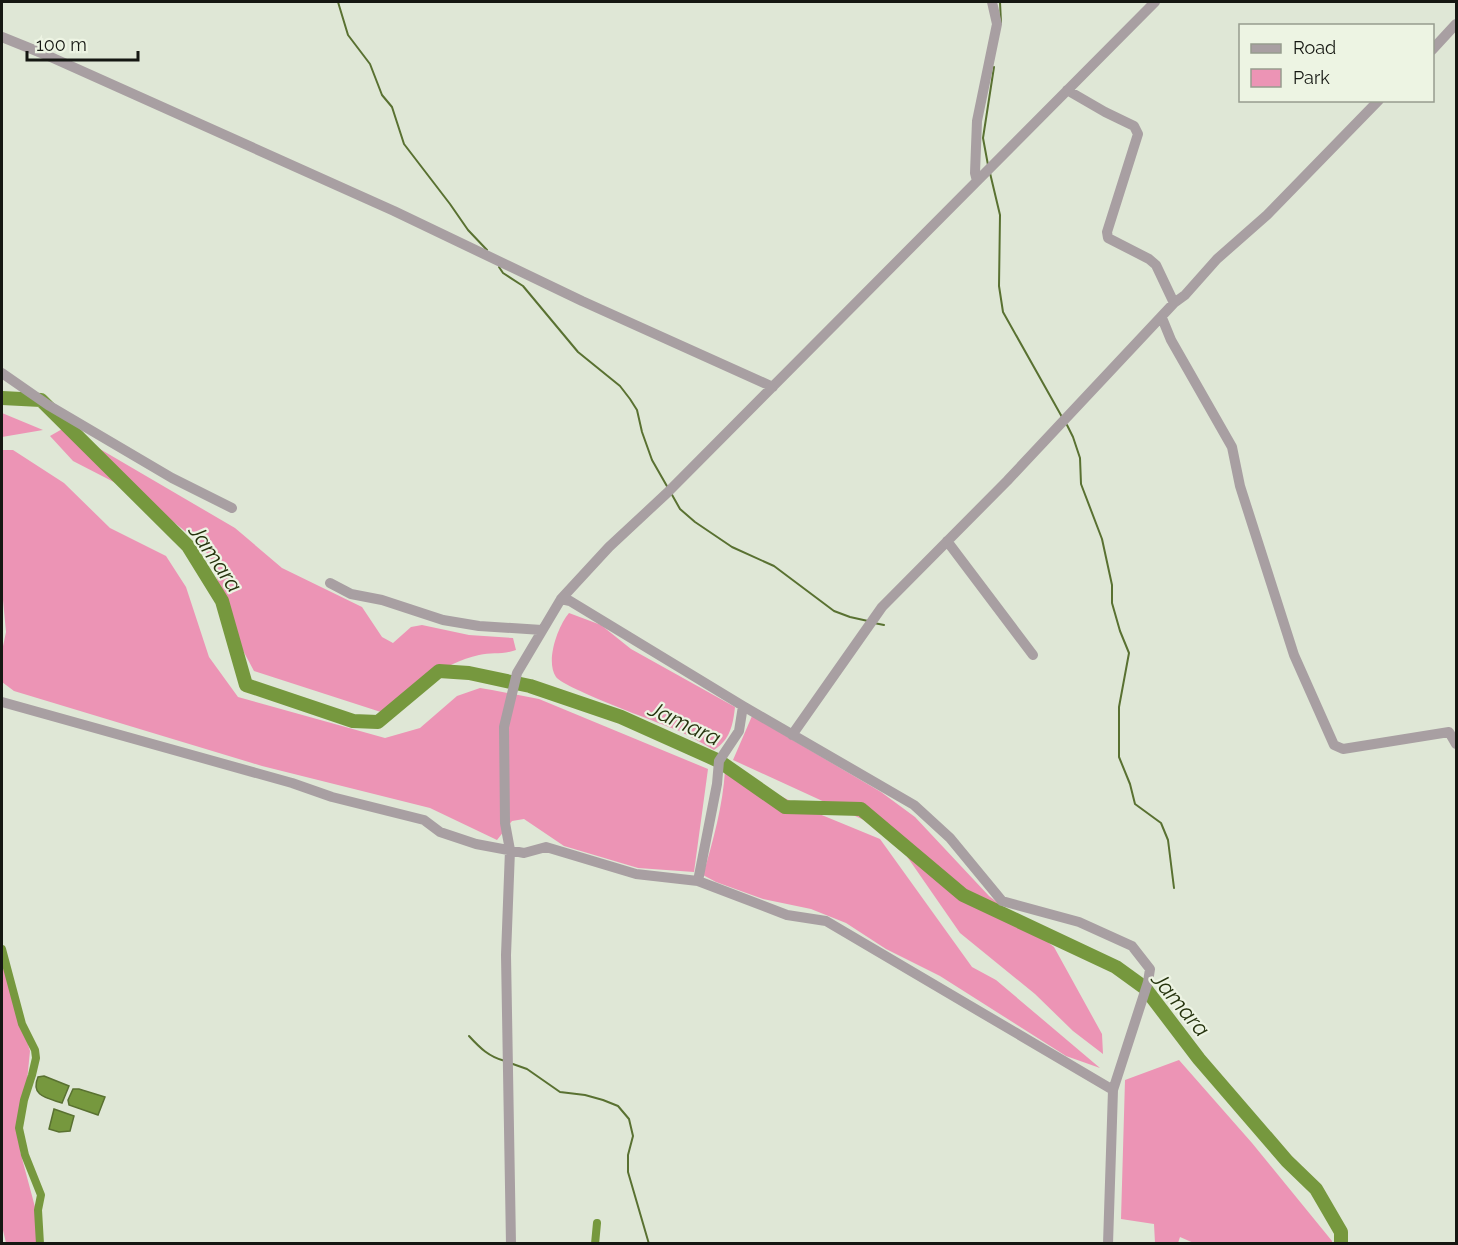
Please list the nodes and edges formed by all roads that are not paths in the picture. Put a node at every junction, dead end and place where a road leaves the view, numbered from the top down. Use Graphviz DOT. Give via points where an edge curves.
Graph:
graph roads {
  1 [pos="992,2"];
  2 [pos="1155,2"];
  3 [pos="1456,24"];
  4 [pos="2,37"];
  5 [pos="1434,48"];
  6 [pos="1067,90"];
  7 [pos="1377,102"];
  8 [pos="977,181"];
  9 [pos="1174,303"];
  10 [pos="1162,318"];
  11 [pos="2,373"];
  12 [pos="773,387"];
  13 [pos="232,508"];
  14 [pos="947,541"];
  15 [pos="330,584"];
  16 [pos="561,599"];
  17 [pos="542,630"];
  18 [pos="1033,655"];
  19 [pos="2,702"];
  20 [pos="743,705"];
  21 [pos="792,735"];
  22 [pos="1456,744"];
  23 [pos="510,850"];
  24 [pos="698,881"];
  25 [pos="1113,1090"];
  26 [pos="510,1244"];
  27 [pos="1108,1244"];
  1 -- 8 [label="street" via="997,24 977,121"];
  2 -- 6 [label="street"];
  3 -- 5 [label="street"];
  4 -- 12 [label="street" via="394,211"];
  6 -- 8 [label="street"];
  6 -- 9 [label="street" via="1137,130 1108,238 1156,265"];
  7 -- 9 [label="street"];
  8 -- 12 [label="street"];
  9 -- 10 [label="street"];
  10 -- 14 [label="street"];
  10 -- 22 [label="street" via="1232,447 1240,486 1294,655 1334,745 1343,749 1449,732"];
  11 -- 13 [label="street" via="48,405 172,478"];
  12 -- 16 [label="street"];
  14 -- 18 [label="street"];
  14 -- 21 [label="street" via="882,608"];
  15 -- 17 [label="street" via="351,594 444,620"];
  16 -- 17 [label="street"];
  16 -- 20 [label="street"];
  17 -- 23 [label="street" via="518,673 504,727"];
  19 -- 23 [label="street" via="292,783 332,798 424,820 440,832"];
  20 -- 21 [label="street"];
  20 -- 24 [label="street" via="739,731 719,761"];
  21 -- 25 [label="street" via="914,805 950,838 1002,901 1079,922 1132,946 1150,969"];
  23 -- 24 [label="street" via="524,853 546,847 636,874"];
  23 -- 26 [label="street" via="506,955"];
  24 -- 25 [label="street" via="786,915 826,921"];
  25 -- 27 [label="street"];
}
